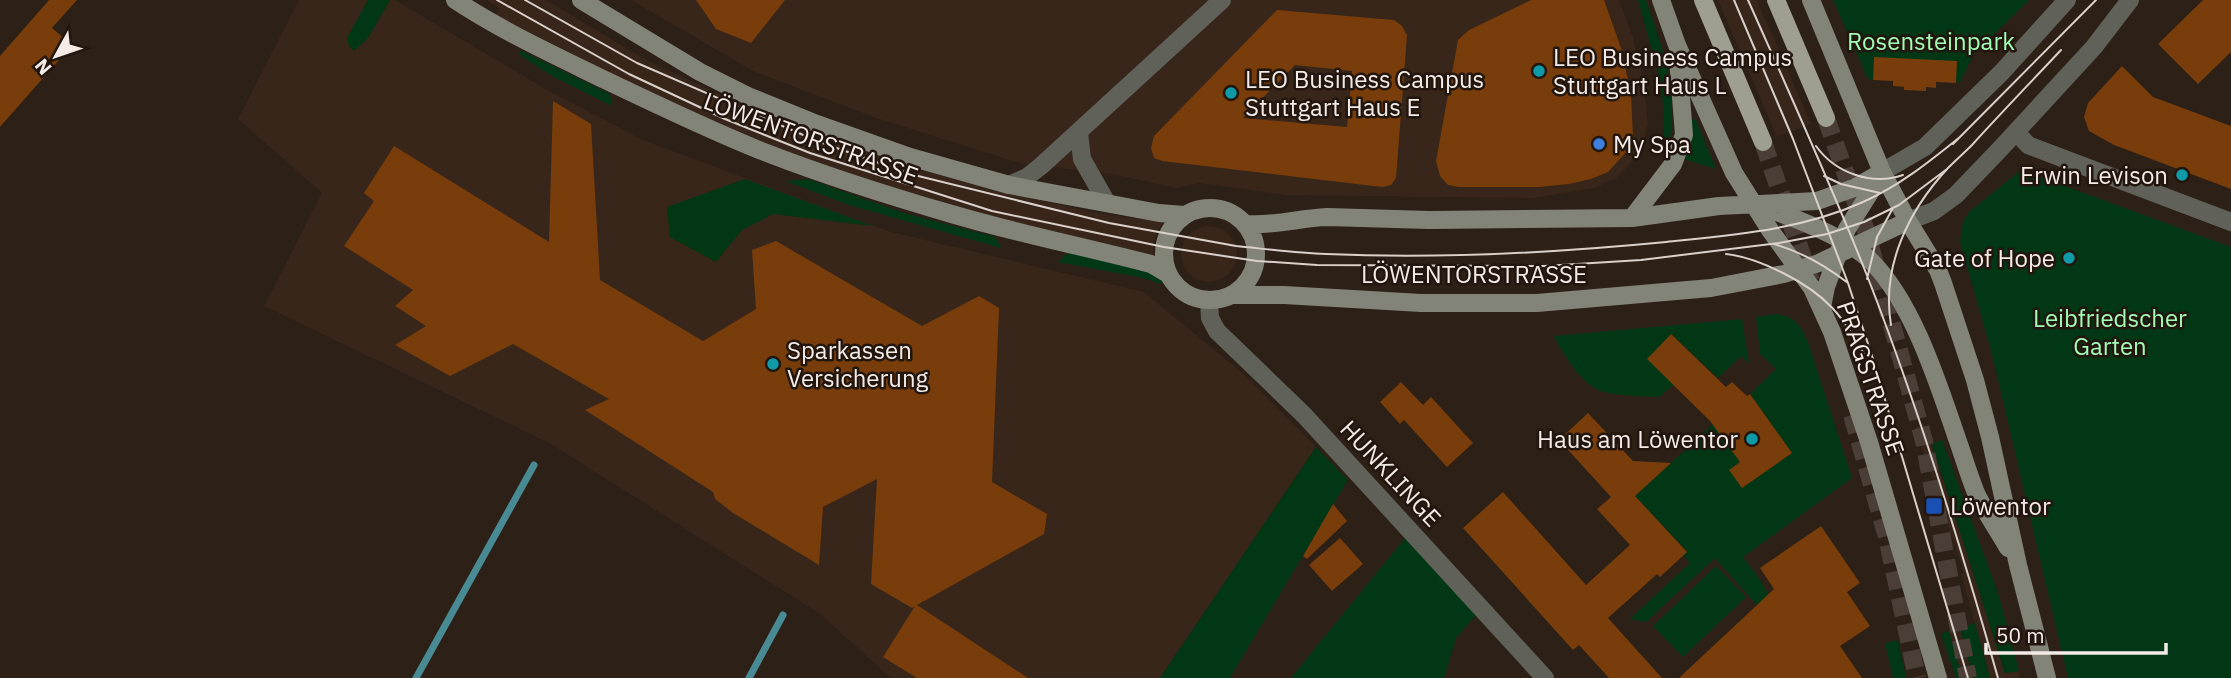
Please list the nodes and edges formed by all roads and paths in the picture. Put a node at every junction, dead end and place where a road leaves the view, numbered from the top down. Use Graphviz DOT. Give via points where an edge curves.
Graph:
graph roads {
  1 [pos="455,0"];
  2 [pos="581,0"];
  3 [pos="1222,0"];
  4 [pos="1661,0"];
  5 [pos="1703,0"];
  6 [pos="1776,0"];
  7 [pos="1811,0"];
  8 [pos="2067,0"];
  9 [pos="2130,0"];
  10 [pos="1676,45"];
  11 [pos="1826,118"];
  12 [pos="2016,132"];
  13 [pos="1079,133"];
  14 [pos="1763,142"];
  15 [pos="1882,172"];
  16 [pos="1009,186"];
  17 [pos="1107,203"];
  18 [pos="1754,204"];
  19 [pos="1184,215"];
  20 [pos="1632,218"];
  21 [pos="1908,221"];
  22 [pos="2231,222"];
  23 [pos="1247,224"];
  24 [pos="1845,248"];
  25 [pos="1798,270"];
  26 [pos="1168,274"];
  27 [pos="1233,295"];
  28 [pos="1209,301"];
  29 [pos="1822,307"];
  30 [pos="2018,565"];
  31 [pos="1545,678"];
  32 [pos="1938,678"];
  33 [pos="2047,678"];
  1 -- 26 [label="main road, LÖWENTORSTRASSE" via="568,62 757,149 896,198 1151,264"];
  2 -- 16 [label="main road, LÖWENTORSTRASSE" via="748,96 910,157"];
  3 -- 13 [label="street"];
  4 -- 10 [label="main road, PRAGSTRASSE"];
  5 -- 14 [label="main road"];
  6 -- 11 [label="main road"];
  7 -- 15 [label="main road"];
  8 -- 15 [label="street" via="2002,72 1931,140"];
  9 -- 12 [label="street"];
  10 -- 18 [label="main road, PRAGSTRASSE" via="1725,155"];
  10 -- 20 [label="main road" via="1684,135 1673,164"];
  12 -- 21 [label="street" via="1956,195 1934,211"];
  12 -- 22 [label="street" via="2028,145"];
  13 -- 16 [label="street" via="1035,171"];
  13 -- 17 [label="street" via="1082,159"];
  15 -- 18 [label="main road, LÖWENTORSTRASSE" via="1817,201"];
  15 -- 21 [label="main road"];
  15 -- 24 [label="main road" via="1847,229"];
  16 -- 17 [label="main road, LÖWENTORSTRASSE"];
  17 -- 19 [label="main road, LÖWENTORSTRASSE"];
  18 -- 20 [label="main road, LÖWENTORSTRASSE"];
  18 -- 24 [label="main road" via="1782,213"];
  18 -- 25 [label="main road, PRAGSTRASSE"];
  19 -- 23 [label="main road, LÖWENTORSTRASSE" via="1217,207"];
  19 -- 26 [label="main road" via="1164,247"];
  20 -- 23 [label="main road, LÖWENTORSTRASSE" via="1327,217"];
  21 -- 24 [label="main road, LÖWENTORSTRASSE"];
  21 -- 30 [label="main road" via="1938,270 1960,333 1990,437"];
  23 -- 27 [label="main road" via="1254,236 1257,261 1249,281"];
  24 -- 25 [label="main road, LÖWENTORSTRASSE"];
  24 -- 29 [label="main road" via="1826,287"];
  24 -- 30 [label="main road" via="1871,262 1905,310 1937,381 1976,492"];
  25 -- 27 [label="main road, LÖWENTORSTRASSE" via="1711,288 1537,303"];
  25 -- 29 [label="main road, PRAGSTRASSE"];
  26 -- 28 [label="main road, LÖWENTORSTRASSE" via="1178,288"];
  27 -- 28 [label="main road, LÖWENTORSTRASSE"];
  28 -- 31 [label="street, HUNKLINGE" via="1217,331 1304,415"];
  29 -- 32 [label="main road, PRAGSTRASSE" via="1866,434"];
  30 -- 33 [label="main road"];
}
